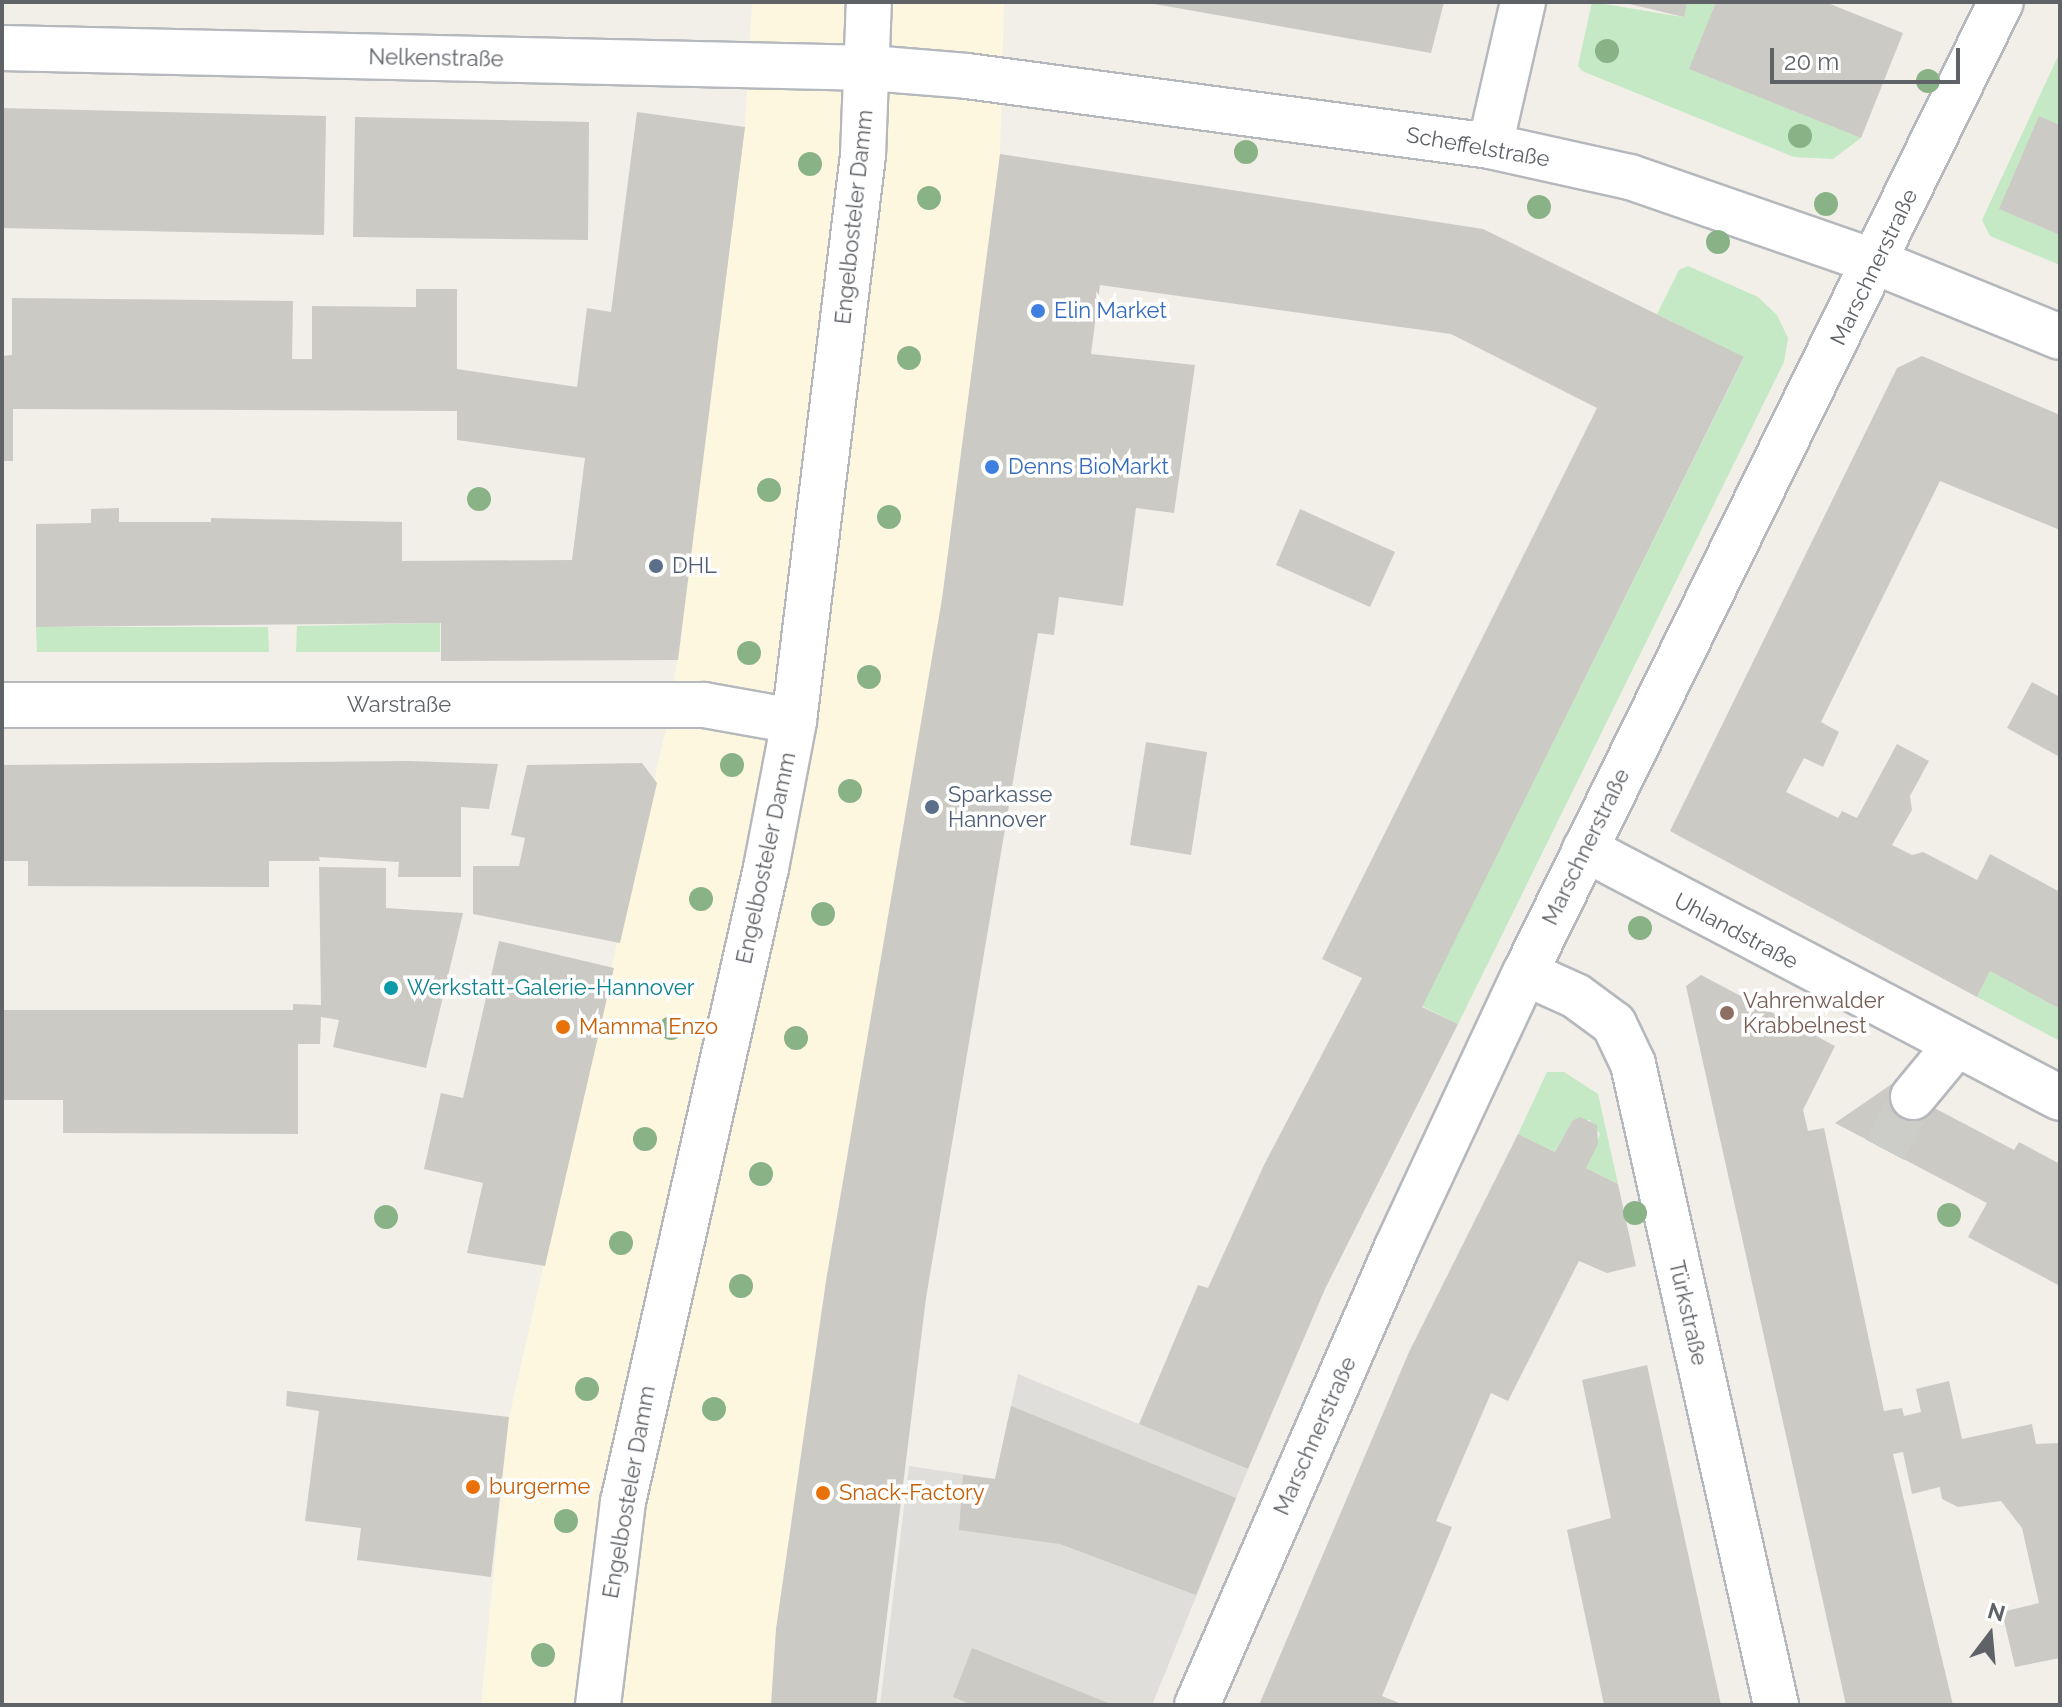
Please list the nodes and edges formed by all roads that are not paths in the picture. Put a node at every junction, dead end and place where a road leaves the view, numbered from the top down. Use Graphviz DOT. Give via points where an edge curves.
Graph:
graph roads {
  1 [pos="869,2"];
  2 [pos="1523,2"];
  3 [pos="2001,2"];
  4 [pos="2,48"];
  5 [pos="870,68"];
  6 [pos="1490,146"];
  7 [pos="1878,263"];
  8 [pos="2060,337"];
  9 [pos="2,705"];
  10 [pos="794,721"];
  11 [pos="1585,849"];
  12 [pos="1525,973"];
  13 [pos="1956,1045"];
  14 [pos="1913,1097"];
  15 [pos="2060,1098"];
  16 [pos="598,1705"];
  17 [pos="1197,1705"];
  18 [pos="1776,1705"];
  1 -- 5 [label="street, Engelbosteler Damm"];
  2 -- 6 [label="street"];
  3 -- 7 [label="street, Marschnerstraße"];
  4 -- 5 [label="street, Nelkenstraße"];
  5 -- 6 [label="street, Scheffelstraße"];
  5 -- 10 [label="street, Engelbosteler Damm"];
  6 -- 7 [label="street, Scheffelstraße" via="1630,177"];
  7 -- 8 [label="street, Scheffelstraße"];
  7 -- 11 [label="street, Marschnerstraße" via="1711,585"];
  9 -- 10 [label="street, Warstraße" via="704,705"];
  10 -- 16 [label="street, Engelbosteler Damm" via="766,868 623,1502"];
  11 -- 12 [label="street, Marschnerstraße"];
  11 -- 13 [label="street, Uhlandstraße"];
  12 -- 17 [label="street, Marschnerstraße" via="1397,1247"];
  12 -- 18 [label="street, Türkstraße" via="1576,996 1614,1024 1633,1064"];
  13 -- 14 [label="street"];
  13 -- 15 [label="street, Uhlandstraße"];
}
